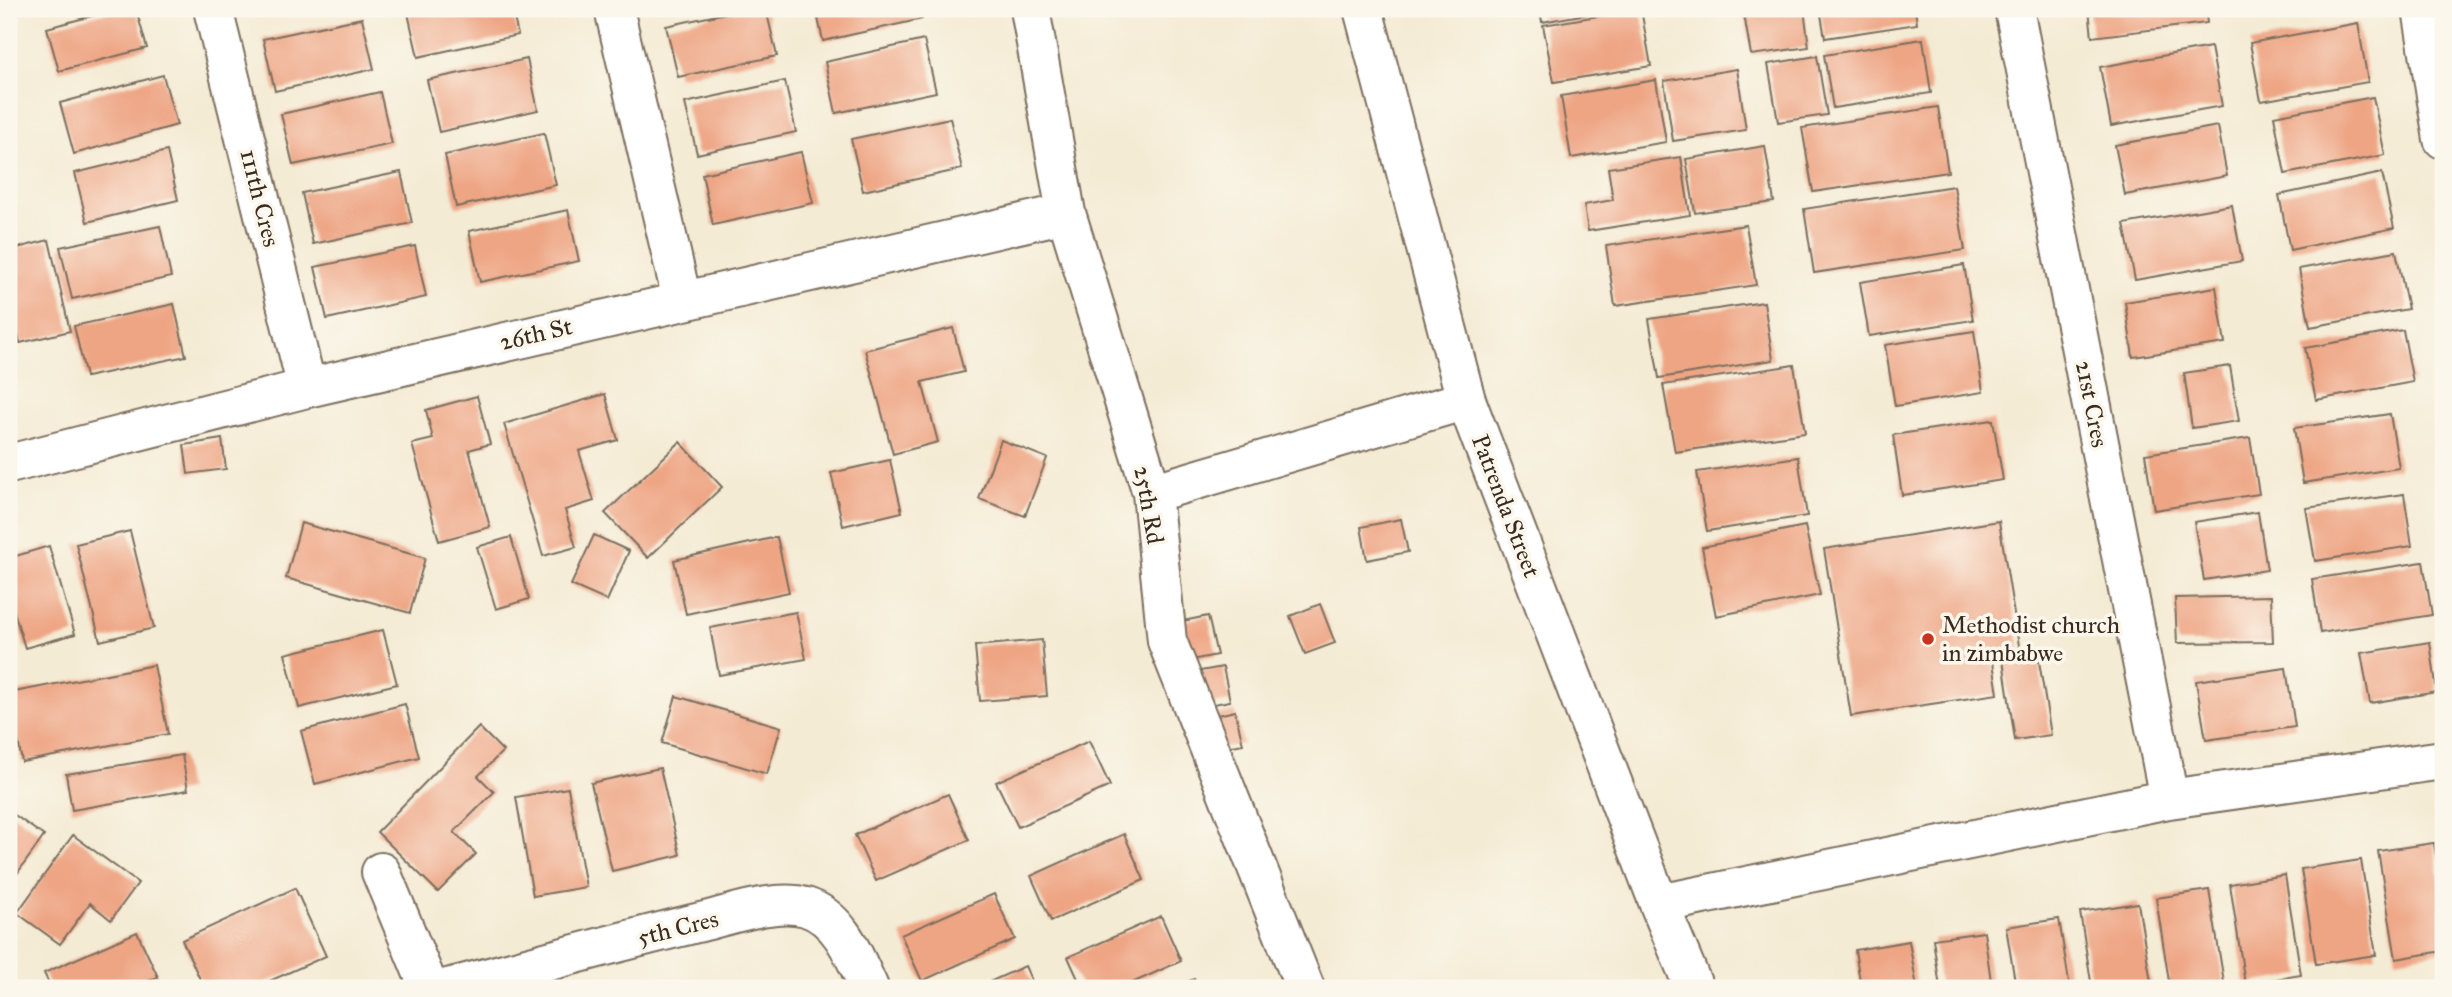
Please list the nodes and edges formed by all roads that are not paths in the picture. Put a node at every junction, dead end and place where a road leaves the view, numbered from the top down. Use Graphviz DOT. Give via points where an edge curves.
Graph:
graph roads {
  1 [pos="214,9"];
  2 [pos="614,9"];
  3 [pos="1030,9"];
  4 [pos="1363,9"];
  5 [pos="2014,9"];
  6 [pos="2422,9"];
  7 [pos="2443,139"];
  8 [pos="1066,213"];
  9 [pos="682,300"];
  10 [pos="307,388"];
  11 [pos="1466,400"];
  12 [pos="9,464"];
  13 [pos="1152,493"];
  14 [pos="2443,760"];
  15 [pos="2169,799"];
  16 [pos="381,872"];
  17 [pos="1659,905"];
  18 [pos="429,988"];
  19 [pos="448,988"];
  20 [pos="869,988"];
  21 [pos="1305,988"];
  22 [pos="1694,988"];
  1 -- 10 [label="street, 111th Cres"];
  2 -- 9 [label="street"];
  3 -- 8 [label="street, 25th Rd"];
  4 -- 11 [label="street, Patrenda Street"];
  5 -- 15 [label="street, 21st Cres"];
  6 -- 7 [label="street"];
  8 -- 9 [label="street, 26th St"];
  8 -- 13 [label="street, 25th Rd"];
  9 -- 10 [label="street, 26th St"];
  10 -- 12 [label="street, 26th St"];
  11 -- 13 [label="street"];
  11 -- 17 [label="street, Patrenda Street"];
  13 -- 21 [label="street, 25th Rd" via="1167,641"];
  14 -- 15 [label="street"];
  15 -- 17 [label="street"];
  16 -- 18 [label="street"];
  17 -- 22 [label="street, Patrenda Street"];
  19 -- 20 [label="street, 5th Cres" via="773,905 805,907 833,922"];
}
